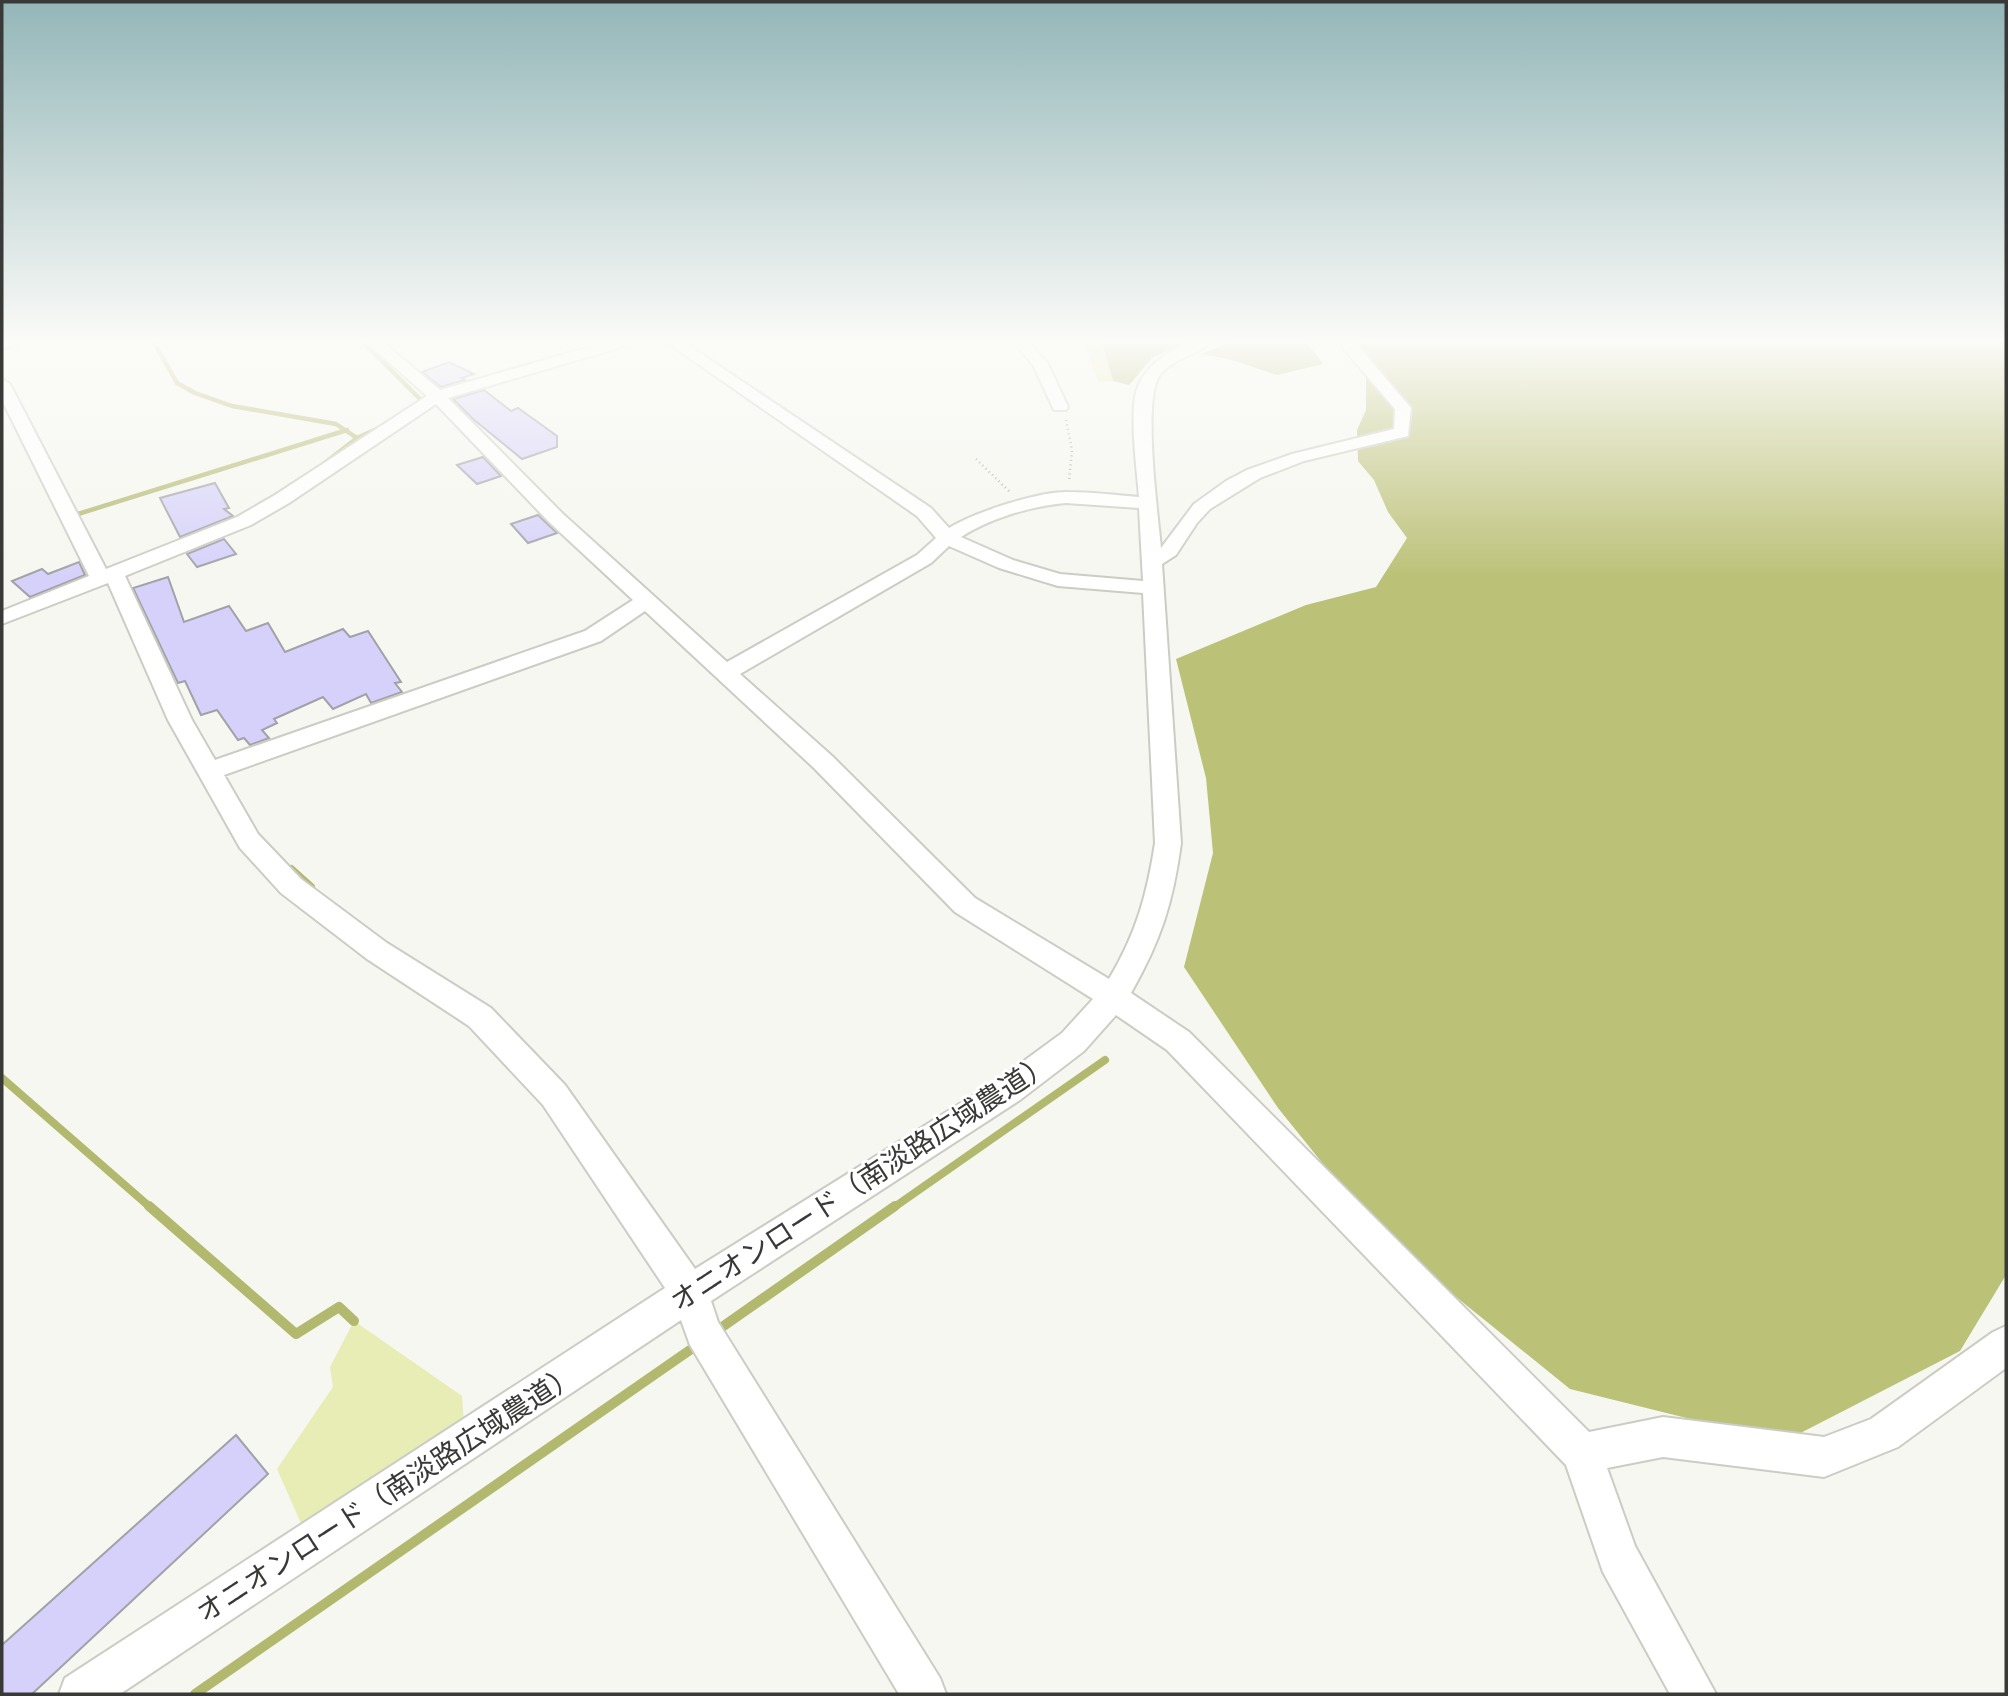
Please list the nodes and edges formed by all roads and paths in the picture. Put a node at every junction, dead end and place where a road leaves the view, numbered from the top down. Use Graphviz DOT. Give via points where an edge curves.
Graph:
graph roads {
  1 [pos="21,418"];
  2 [pos="404,418"];
  3 [pos="459,418"];
  4 [pos="786,418"];
  5 [pos="1065,418"];
  6 [pos="1143,418"];
  7 [pos="1403,418"];
  8 [pos="976,459"];
  9 [pos="1066,497"];
  10 [pos="1147,503"];
  11 [pos="1024,506"];
  12 [pos="947,538"];
  13 [pos="1152,574"];
  14 [pos="107,576"];
  15 [pos="646,601"];
  16 [pos="2,618"];
  17 [pos="724,673"];
  18 [pos="208,772"];
  19 [pos="1114,997"];
  20 [pos="690,1293"];
  21 [pos="2006,1345"];
  22 [pos="1582,1453"];
  23 [pos="81,1694"];
  24 [pos="924,1694"];
  25 [pos="1694,1694"];
  1 -- 14 [label="street"];
  2 -- 14 [label="street" via="244,521"];
  3 -- 15 [label="street"];
  4 -- 12 [label="street" via="925,512"];
  5 -- 9 [label="path" via="1072,450"];
  6 -- 10 [label="street, オニオンロード（南淡路広域農道）"];
  7 -- 13 [label="street" via="1402,432 1390,437 1312,452 1238,481 1192,517"];
  8 -- 11 [label="path"];
  9 -- 10 [label="street"];
  9 -- 11 [label="street"];
  10 -- 13 [label="street, オニオンロード（南淡路広域農道）"];
  11 -- 12 [label="street" via="970,523"];
  12 -- 13 [label="street" via="1058,580"];
  12 -- 17 [label="street" via="924,559"];
  13 -- 19 [label="street, オニオンロード（南淡路広域農道）" via="1168,843 1149,931"];
  14 -- 16 [label="street"];
  14 -- 18 [label="street"];
  15 -- 17 [label="street"];
  15 -- 18 [label="street" via="593,636"];
  17 -- 19 [label="street" via="823,762 965,905"];
  18 -- 20 [label="street" via="249,841 291,886 377,951 480,1017 554,1095"];
  19 -- 20 [label="street, オニオンロード（南淡路広域農道）" via="1073,1042 1009,1090"];
  19 -- 22 [label="street" via="1178,1041"];
  20 -- 23 [label="street, オニオンロード（南淡路広域農道）"];
  20 -- 24 [label="street" via="709,1341"];
  21 -- 22 [label="street" via="1884,1433 1824,1457 1663,1437"];
  22 -- 25 [label="street" via="1618,1557"];
}
